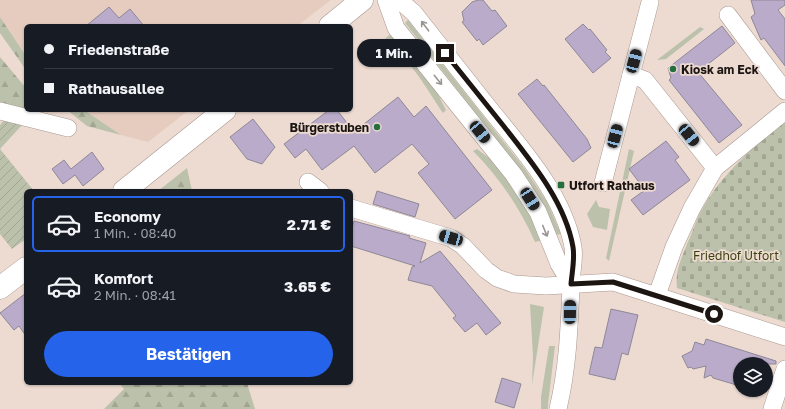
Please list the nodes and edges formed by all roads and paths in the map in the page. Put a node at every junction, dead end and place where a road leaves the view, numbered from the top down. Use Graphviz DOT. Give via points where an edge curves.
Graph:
graph roads {
  1 [pos="362,0"];
  2 [pos="386,0"];
  3 [pos="399,0"];
  4 [pos="650,2"];
  5 [pos="728,15"];
  6 [pos="332,24"];
  7 [pos="631,75"];
  8 [pos="785,91"];
  9 [pos="0,110"];
  10 [pos="785,111"];
  11 [pos="223,112"];
  12 [pos="68,128"];
  13 [pos="715,168"];
  14 [pos="603,183"];
  15 [pos="126,189"];
  16 [pos="353,209"];
  17 [pos="24,270"];
  18 [pos="571,284"];
  19 [pos="0,288"];
  20 [pos="657,295"];
  21 [pos="785,337"];
  22 [pos="785,369"];
  23 [pos="558,409"];
  24 [pos="772,409"];
  1 -- 6 [label="main road"];
  2 -- 18 [label="street, one-way" via="396,28 514,175 538,212 559,264"];
  18 -- 3 [label="street, one-way" via="573,248 558,204 520,148 414,13"];
  4 -- 7 [label="street"];
  5 -- 8 [label="street"];
  7 -- 13 [label="street" via="645,80"];
  7 -- 14 [label="street"];
  9 -- 12 [label="street"];
  10 -- 13 [label="street"];
  11 -- 15 [label="main road"];
  13 -- 20 [label="street" via="674,247"];
  16 -- 18 [label="street" via="451,238 463,246 486,270 497,278 514,284"];
  17 -- 19 [label="main road"];
  18 -- 20 [label="street" via="613,282"];
  18 -- 23 [label="street" via="566,374"];
  20 -- 21 [label="street"];
  22 -- 24 [label="street"];
}
